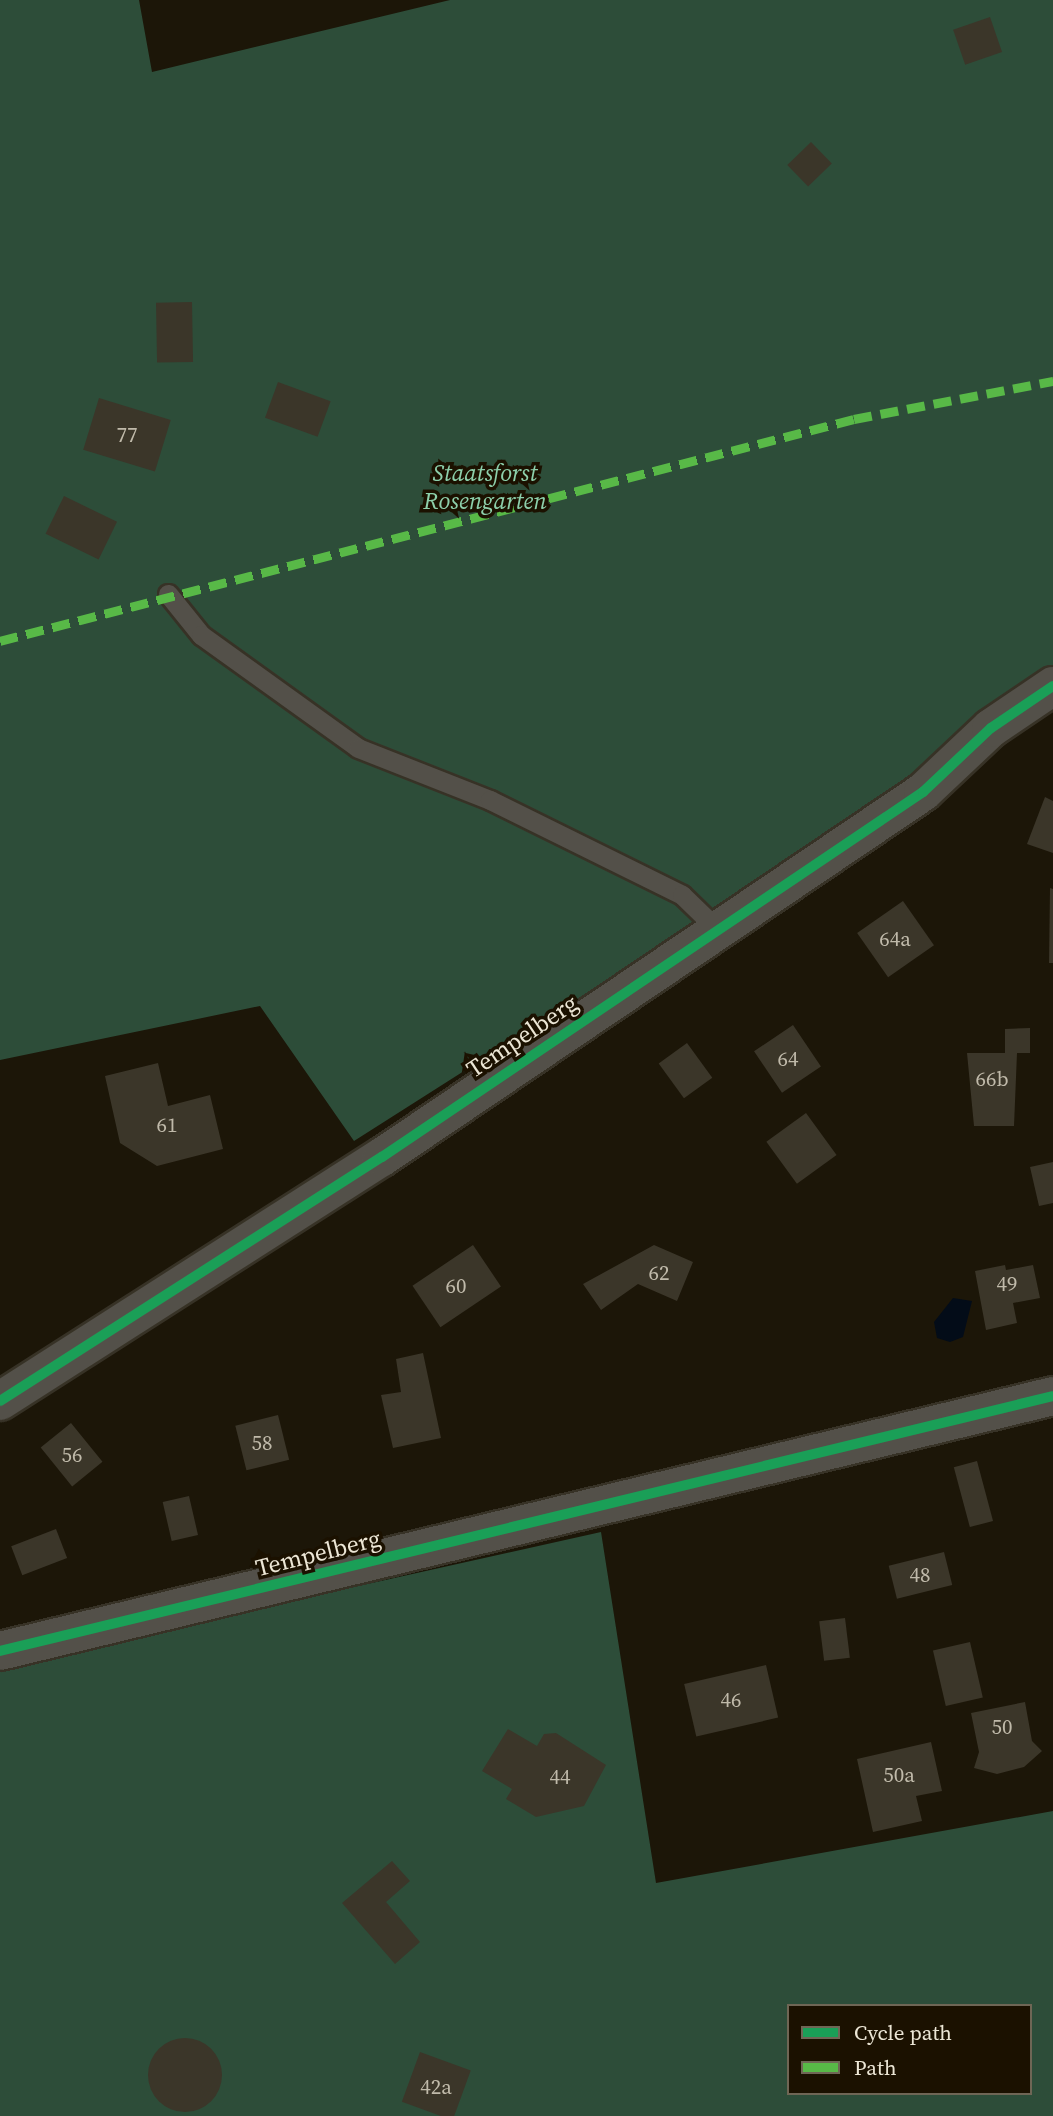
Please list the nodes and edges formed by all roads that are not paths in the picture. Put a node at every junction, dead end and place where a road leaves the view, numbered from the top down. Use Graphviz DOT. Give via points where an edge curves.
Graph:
graph roads {
  1 [pos="168,594"];
  2 [pos="1053,686"];
  3 [pos="716,928"];
  4 [pos="1053,1396"];
  5 [pos="0,1401"];
  6 [pos="0,1651"];
  1 -- 3 [label="lane" via="201,635 358,748 489,800 682,895"];
  2 -- 3 [label="street, Tempelberg" via="991,728 923,792"];
  3 -- 5 [label="street, Tempelberg" via="371,1165"];
  4 -- 6 [label="street, Tempelberg"];
}
